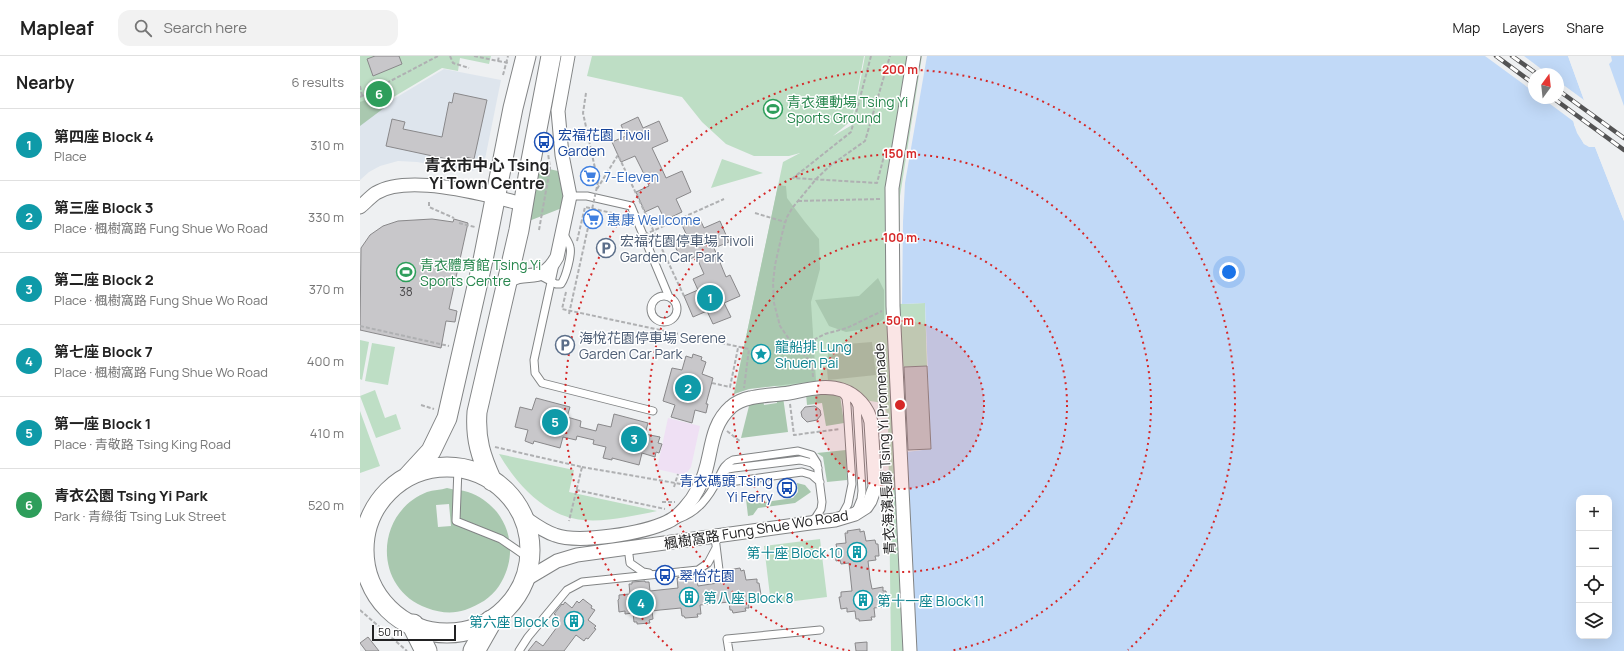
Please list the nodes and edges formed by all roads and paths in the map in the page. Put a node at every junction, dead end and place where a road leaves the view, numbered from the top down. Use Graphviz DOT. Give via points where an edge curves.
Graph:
graph roads {
  1 [pos="438,56"];
  2 [pos="450,56"];
  3 [pos="474,56"];
  4 [pos="499,56"];
  5 [pos="508,56"];
  6 [pos="551,56"];
  7 [pos="568,56"];
  8 [pos="871,56"];
  9 [pos="890,56"];
  10 [pos="914,56"];
  11 [pos="519,60"];
  12 [pos="498,61"];
  13 [pos="469,68"];
  14 [pos="503,75"];
  15 [pos="360,86"];
  16 [pos="586,93"];
  17 [pos="361,97"];
  18 [pos="548,152"];
  19 [pos="815,180"];
  20 [pos="877,183"];
  21 [pos="570,196"];
  22 [pos="496,197"];
  23 [pos="724,199"];
  24 [pos="893,199"];
  25 [pos="430,202"];
  26 [pos="797,202"];
  27 [pos="523,204"];
  28 [pos="360,207"];
  29 [pos="634,213"];
  30 [pos="755,213"];
  31 [pos="454,218"];
  32 [pos="785,222"];
  33 [pos="459,223"];
  34 [pos="480,228"];
  35 [pos="539,230"];
  36 [pos="563,232"];
  37 [pos="628,242"];
  38 [pos="577,243"];
  39 [pos="557,257"];
  40 [pos="539,275"];
  41 [pos="507,282"];
  42 [pos="552,282"];
  43 [pos="567,287"];
  44 [pos="669,297"];
  45 [pos="548,300"];
  46 [pos="893,306"];
  47 [pos="569,314"];
  48 [pos="360,326"];
  49 [pos="450,346"];
  50 [pos="738,348"];
  51 [pos="798,348"];
  52 [pos="712,383"];
  53 [pos="813,384"];
  54 [pos="836,388"];
  55 [pos="744,393"];
  56 [pos="788,393"];
  57 [pos="421,406"];
  58 [pos="434,409"];
  59 [pos="653,411"];
  60 [pos="722,429"];
  61 [pos="840,429"];
  62 [pos="741,442"];
  63 [pos="492,447"];
  64 [pos="458,468"];
  65 [pos="582,468"];
  66 [pos="678,474"];
  67 [pos="406,479"];
  68 [pos="492,481"];
  69 [pos="820,482"];
  70 [pos="716,484"];
  71 [pos="690,485"];
  72 [pos="674,488"];
  73 [pos="576,490"];
  74 [pos="662,502"];
  75 [pos="676,502"];
  76 [pos="379,503"];
  77 [pos="668,516"];
  78 [pos="524,517"];
  79 [pos="841,518"];
  80 [pos="360,519"];
  81 [pos="569,521"];
  82 [pos="810,523"];
  83 [pos="716,543"];
  84 [pos="628,547"];
  85 [pos="530,559"];
  86 [pos="660,574"];
  87 [pos="720,578"];
  88 [pos="525,580"];
  89 [pos="360,586"];
  90 [pos="378,596"];
  91 [pos="360,610"];
  92 [pos="491,621"];
  93 [pos="413,626"];
  94 [pos="820,630"];
  95 [pos="407,651"];
  96 [pos="426,651"];
  97 [pos="474,651"];
  98 [pos="519,651"];
  99 [pos="728,651"];
  100 [pos="910,651"];
  1 -- 17 [label="path"];
  2 -- 13 [label="path" via="453,63"];
  3 -- 12 [label="path"];
  4 -- 12 [label="path"];
  5 -- 14 [label="path, bridge"];
  6 -- 27 [label="main road"];
  7 -- 21 [label="street" via="558,111 562,155"];
  8 -- 19 [label="path" via="850,132 793,178"];
  9 -- 19 [label="path" via="865,141"];
  10 -- 24 [label="street, 青衣海濱長廊 Tsing Yi Promenade" via="892,188"];
  11 -- 12 [label="path"];
  11 -- 22 [label="main road" via="513,108"];
  15 -- 17 [label="path"];
  16 -- 47 [label="path, bridge" via="583,113 598,182"];
  18 -- 35 [label="path" via="550,168"];
  19 -- 20 [label="path"];
  19 -- 26 [label="path"];
  21 -- 29 [label="lane" via="587,196 631,206"];
  21 -- 36 [label="street"];
  22 -- 27 [label="street"];
  22 -- 28 [label="street" via="441,187 406,185 377,193"];
  22 -- 67 [label="main road" via="447,418 432,451"];
  23 -- 37 [label="path, bridge"];
  24 -- 26 [label="path"];
  24 -- 46 [label="street, 青衣海濱長廊 Tsing Yi Promenade"];
  25 -- 31 [label="path" via="429,207"];
  26 -- 32 [label="path"];
  27 -- 41 [label="main road"];
  29 -- 38 [label="path" via="621,215 585,207"];
  29 -- 44 [label="lane"];
  30 -- 32 [label="path"];
  32 -- 51 [label="path" via="775,265 774,303 780,326"];
  33 -- 34 [label="path"];
  36 -- 39 [label="street"];
  36 -- 42 [label="lane" via="570,245 564,280 561,284"];
  39 -- 40 [label="street" via="552,266"];
  39 -- 42 [label="lane"];
  40 -- 41 [label="street" via="523,276"];
  40 -- 42 [label="lane"];
  40 -- 45 [label="lane" via="547,286"];
  41 -- 68 [label="main road" via="476,424 478,446"];
  42 -- 45 [label="lane"];
  43 -- 55 [label="path" via="562,309 749,350"];
  45 -- 59 [label="lane" via="534,360 535,373 542,383"];
  46 -- 51 [label="path"];
  46 -- 100 [label="street, 青衣海濱長廊 Tsing Yi Promenade"];
  48 -- 49 [label="path"];
  50 -- 52 [label="path" via="730,387"];
  51 -- 53 [label="path" via="812,363"];
  54 -- 56 [label="street, 楓樹窩路 Fung Shue Wo Road"];
  54 -- 79 [label="lane" via="842,392 847,406 852,484 848,504"];
  54 -- 79 [label="street, 楓樹窩路 Fung Shue Wo Road" via="852,395 869,413 874,487 866,507"];
  56 -- 61 [label="path" via="794,435"];
  56 -- 77 [label="street, 楓樹窩路 Fung Shue Wo Road" via="748,398 732,406 721,417 714,432 705,476 681,511"];
  57 -- 58 [label="path"];
  60 -- 62 [label="path"];
  63 -- 65 [label="path"];
  64 -- 67 [label="main road" via="422,471"];
  64 -- 68 [label="main road"];
  64 -- 85 [label="lane" via="456,521 501,539"];
  65 -- 71 [label="path"];
  65 -- 73 [label="path"];
  66 -- 72 [label="path, bridge"];
  67 -- 76 [label="main road" via="391,489"];
  68 -- 78 [label="main road" via="505,490"];
  69 -- 70 [label="lane" via="812,475 802,472"];
  69 -- 70 [label="lane" via="815,459 812,455 798,451 733,460 725,465"];
  69 -- 82 [label="lane" via="821,509"];
  70 -- 77 [label="lane" via="695,510 684,517"];
  73 -- 77 [label="path"];
  73 -- 81 [label="path"];
  74 -- 75 [label="path"];
  76 -- 80 [label="main road"];
  76 -- 90 [label="main road" via="370,520 364,553 369,579"];
  77 -- 78 [label="street, 楓樹窩路 Fung Shue Wo Road" via="626,533 588,539 556,536"];
  78 -- 85 [label="main road" via="529,536"];
  79 -- 82 [label="street, 楓樹窩路 Fung Shue Wo Road"];
  82 -- 83 [label="street, 楓樹窩路 Fung Shue Wo Road"];
  83 -- 84 [label="street, 楓樹窩路 Fung Shue Wo Road"];
  83 -- 86 [label="lane" via="708,563 698,570"];
  83 -- 87 [label="lane"];
  84 -- 86 [label="lane" via="630,563 643,572"];
  84 -- 88 [label="street, 楓樹窩路 Fung Shue Wo Road" via="577,555 558,561"];
  85 -- 88 [label="main road"];
  86 -- 98 [label="lane" via="582,582 566,590"];
  88 -- 92 [label="main road" via="517,596"];
  89 -- 90 [label="main road"];
  90 -- 93 [label="main road" via="388,608"];
  91 -- 95 [label="path"];
  92 -- 93 [label="main road" via="472,629 452,633 432,632"];
  92 -- 97 [label="main road"];
  93 -- 96 [label="main road"];
  94 -- 99 [label="lane" via="727,639"];
}
